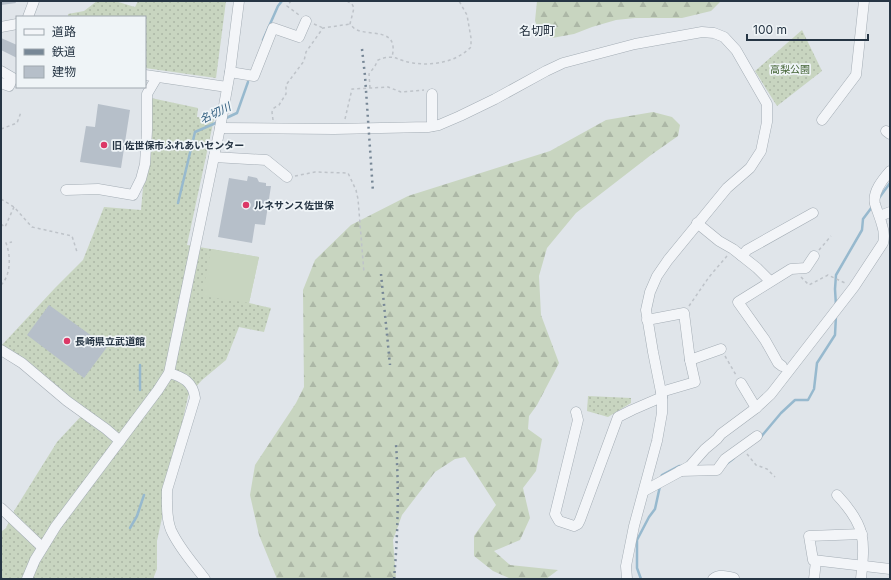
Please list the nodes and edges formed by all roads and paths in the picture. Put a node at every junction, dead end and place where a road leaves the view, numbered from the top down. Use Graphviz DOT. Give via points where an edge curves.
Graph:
graph roads {
  1 [pos="34,1"];
  2 [pos="239,1"];
  3 [pos="347,1"];
  4 [pos="459,1"];
  5 [pos="864,1"];
  6 [pos="28,16"];
  7 [pos="306,21"];
  8 [pos="16,24"];
  9 [pos="350,24"];
  10 [pos="1,26"];
  11 [pos="392,57"];
  12 [pos="1,70"];
  13 [pos="230,72"];
  14 [pos="146,76"];
  15 [pos="157,77"];
  16 [pos="1,83"];
  17 [pos="227,87"];
  18 [pos="370,88"];
  19 [pos="432,94"];
  20 [pos="21,112"];
  21 [pos="822,120"];
  22 [pos="275,123"];
  23 [pos="432,126"];
  24 [pos="220,127"];
  25 [pos="344,128"];
  26 [pos="1,130"];
  27 [pos="214,157"];
  28 [pos="890,171"];
  29 [pos="287,177"];
  30 [pos="66,190"];
  31 [pos="1,199"];
  32 [pos="14,207"];
  33 [pos="890,212"];
  34 [pos="813,213"];
  35 [pos="880,216"];
  36 [pos="697,223"];
  37 [pos="1,224"];
  38 [pos="831,236"];
  39 [pos="12,242"];
  40 [pos="734,249"];
  41 [pos="77,252"];
  42 [pos="742,256"];
  43 [pos="814,256"];
  44 [pos="795,269"];
  45 [pos="364,273"];
  46 [pos="770,281"];
  47 [pos="1,285"];
  48 [pos="854,287"];
  49 [pos="684,313"];
  50 [pos="647,320"];
  51 [pos="721,349"];
  52 [pos="1,350"];
  53 [pos="690,360"];
  54 [pos="783,368"];
  55 [pos="168,373"];
  56 [pos="742,385"];
  57 [pos="661,395"];
  58 [pos="756,408"];
  59 [pos="576,412"];
  60 [pos="757,436"];
  61 [pos="120,441"];
  62 [pos="742,448"];
  63 [pos="680,471"];
  64 [pos="775,477"];
  65 [pos="644,491"];
  66 [pos="837,495"];
  67 [pos="1,508"];
  68 [pos="862,534"];
  69 [pos="42,547"];
  70 [pos="816,560"];
  71 [pos="862,566"];
  72 [pos="890,569"];
  73 [pos="27,579"];
  74 [pos="205,579"];
  75 [pos="627,579"];
  76 [pos="714,579"];
  77 [pos="733,579"];
  78 [pos="814,579"];
  79 [pos="861,579"];
  1 -- 6 [label="street"];
  2 -- 13 [label="street"];
  3 -- 9 [label="path" via="354,8"];
  4 -- 11 [label="path" via="466,15 471,38 471,47 464,55 440,63 414,63"];
  5 -- 21 [label="street" via="856,75"];
  7 -- 13 [label="street" via="299,36 273,28 254,76"];
  8 -- 10 [label="street"];
  9 -- 11 [label="path" via="356,30 385,34 393,45"];
  9 -- 22 [label="path" via="323,28 286,85 286,94 274,108 272,112"];
  11 -- 18 [label="path" via="378,60 369,74"];
  12 -- 16 [label="street" via="14,78 9,86"];
  13 -- 17 [label="street"];
  14 -- 15 [label="street"];
  15 -- 17 [label="street"];
  15 -- 30 [label="street" via="147,94 145,164 133,195 98,189"];
  17 -- 24 [label="street"];
  18 -- 19 [label="path" via="388,87 401,92 428,90"];
  18 -- 25 [label="path" via="352,89"];
  19 -- 23 [label="street"];
  20 -- 26 [label="path" via="17,123"];
  23 -- 25 [label="street"];
  23 -- 36 [label="street" via="467,113 563,63 635,44 702,32 714,33 724,37 740,56 767,104 767,122 762,151 750,168 727,188"];
  24 -- 25 [label="street"];
  24 -- 27 [label="street"];
  27 -- 29 [label="street" via="266,160"];
  27 -- 55 [label="street"];
  28 -- 35 [label="street" via="875,195"];
  29 -- 45 [label="path" via="315,172 348,173 358,199"];
  31 -- 32 [label="path"];
  32 -- 37 [label="path" via="5,226"];
  32 -- 41 [label="path" via="32,227 72,236"];
  33 -- 35 [label="street"];
  34 -- 42 [label="street" via="747,250"];
  35 -- 48 [label="street" via="885,236 883,243"];
  36 -- 40 [label="street" via="719,241"];
  36 -- 50 [label="street" via="657,276 647,304"];
  38 -- 43 [label="path"];
  39 -- 47 [label="path" via="6,243 10,254 6,280"];
  40 -- 42 [label="street"];
  40 -- 49 [label="path" via="709,277"];
  42 -- 46 [label="street"];
  43 -- 44 [label="street" via="806,268"];
  44 -- 46 [label="street"];
  44 -- 48 [label="path" via="809,286 828,275"];
  46 -- 54 [label="street" via="738,302"];
  48 -- 54 [label="street"];
  49 -- 50 [label="street"];
  49 -- 53 [label="street"];
  50 -- 57 [label="street"];
  51 -- 53 [label="street"];
  51 -- 56 [label="path"];
  52 -- 61 [label="street" via="22,363"];
  53 -- 57 [label="street" via="695,382"];
  54 -- 58 [label="street" via="771,394"];
  55 -- 61 [label="street"];
  55 -- 74 [label="street" via="182,377 188,382 194,390 195,398 167,490 166,505 171,530"];
  56 -- 58 [label="street"];
  57 -- 59 [label="street" via="618,417 580,520 574,526 560,521 555,514 578,420"];
  57 -- 65 [label="street" via="662,413"];
  58 -- 63 [label="street" via="721,434 690,466"];
  60 -- 62 [label="street"];
  61 -- 69 [label="street"];
  62 -- 63 [label="street" via="725,459 717,470"];
  62 -- 64 [label="path" via="756,465 767,469"];
  63 -- 65 [label="street"];
  65 -- 75 [label="street" via="626,566"];
  66 -- 68 [label="street" via="851,510"];
  67 -- 69 [label="street"];
  68 -- 70 [label="street" via="809,536 813,560"];
  68 -- 71 [label="street"];
  69 -- 73 [label="street"];
  70 -- 71 [label="street"];
  70 -- 78 [label="street"];
  71 -- 72 [label="street"];
  71 -- 79 [label="street"];
  76 -- 77 [label="street" via="717,576"];
}
